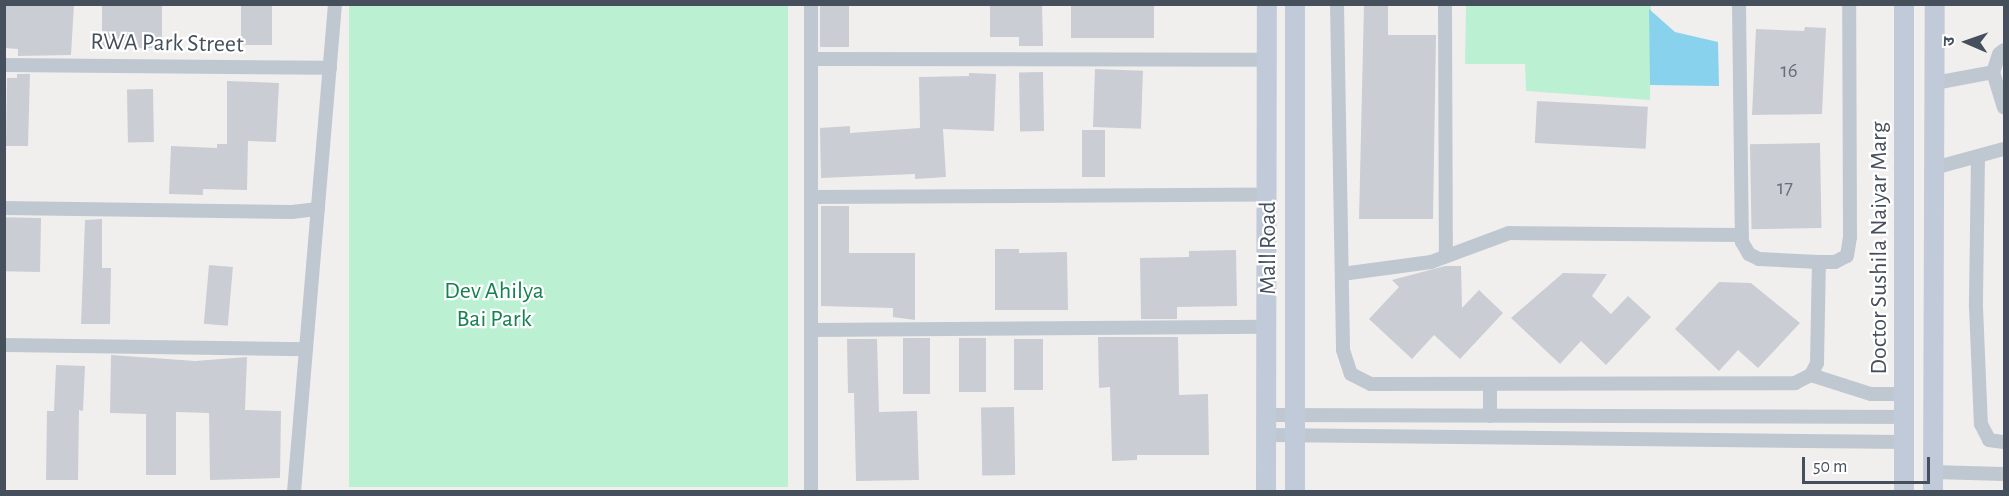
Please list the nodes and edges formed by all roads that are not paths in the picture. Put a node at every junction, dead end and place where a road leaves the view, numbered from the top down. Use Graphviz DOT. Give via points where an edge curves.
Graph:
graph roads {
  1 [pos="335,4"];
  2 [pos="811,4"];
  3 [pos="1267,4"];
  4 [pos="1294,4"];
  5 [pos="1337,4"];
  6 [pos="1445,4"];
  7 [pos="1738,4"];
  8 [pos="1850,4"];
  9 [pos="1904,4"];
  10 [pos="1935,4"];
  11 [pos="2004,50"];
  12 [pos="811,59"];
  13 [pos="1267,60"];
  14 [pos="4,65"];
  15 [pos="330,68"];
  16 [pos="1993,72"];
  17 [pos="1935,83"];
  18 [pos="2004,106"];
  19 [pos="2004,149"];
  20 [pos="1978,157"];
  21 [pos="1935,168"];
  22 [pos="1267,195"];
  23 [pos="811,197"];
  24 [pos="4,208"];
  25 [pos="318,209"];
  26 [pos="1742,235"];
  27 [pos="1446,255"];
  28 [pos="1819,262"];
  29 [pos="1342,274"];
  30 [pos="1266,327"];
  31 [pos="811,330"];
  32 [pos="4,345"];
  33 [pos="306,349"];
  34 [pos="1811,375"];
  35 [pos="1490,384"];
  36 [pos="1905,394"];
  37 [pos="1294,415"];
  38 [pos="1266,416"];
  39 [pos="1490,416"];
  40 [pos="1905,417"];
  41 [pos="1266,435"];
  42 [pos="1294,436"];
  43 [pos="1905,442"];
  44 [pos="2004,442"];
  45 [pos="1933,472"];
  46 [pos="2004,474"];
  47 [pos="294,492"];
  48 [pos="811,492"];
  49 [pos="1266,492"];
  50 [pos="1295,492"];
  51 [pos="1905,492"];
  52 [pos="1933,492"];
  1 -- 15 [label="street"];
  2 -- 12 [label="street"];
  3 -- 13 [label="street, Mall Road"];
  4 -- 37 [label="street, Mall Road"];
  5 -- 29 [label="street"];
  6 -- 27 [label="street"];
  7 -- 26 [label="street"];
  8 -- 28 [label="street" via="1850,237 1847,256 1835,262"];
  9 -- 36 [label="street, Doctor Sushila Naiyar Marg"];
  10 -- 17 [label="street"];
  11 -- 16 [label="street"];
  12 -- 13 [label="street"];
  12 -- 23 [label="street"];
  13 -- 22 [label="street, Mall Road"];
  14 -- 15 [label="street, RWA Park Street"];
  15 -- 25 [label="street"];
  16 -- 17 [label="street"];
  16 -- 18 [label="street"];
  17 -- 21 [label="street"];
  19 -- 20 [label="street"];
  20 -- 21 [label="street"];
  20 -- 44 [label="street" via="1976,307 1981,424 1989,440"];
  21 -- 45 [label="street"];
  22 -- 23 [label="street"];
  22 -- 30 [label="street, Mall Road"];
  23 -- 31 [label="street"];
  24 -- 25 [label="street" via="292,212"];
  25 -- 33 [label="street"];
  26 -- 27 [label="street" via="1509,233"];
  26 -- 28 [label="street" via="1749,254 1759,259"];
  27 -- 29 [label="street" via="1410,266"];
  28 -- 34 [label="street" via="1818,363"];
  29 -- 35 [label="street" via="1343,350 1351,374 1371,384"];
  30 -- 31 [label="street"];
  30 -- 38 [label="street, Mall Road"];
  31 -- 48 [label="street"];
  32 -- 33 [label="street"];
  33 -- 47 [label="street"];
  34 -- 35 [label="street" via="1795,383"];
  34 -- 36 [label="street" via="1870,394"];
  35 -- 39 [label="street"];
  36 -- 40 [label="street, Doctor Sushila Naiyar Marg"];
  37 -- 38 [label="street"];
  37 -- 39 [label="street"];
  37 -- 42 [label="street, Mall Road"];
  38 -- 41 [label="street, Mall Road"];
  39 -- 40 [label="street"];
  40 -- 43 [label="street, Doctor Sushila Naiyar Marg"];
  41 -- 42 [label="street"];
  41 -- 49 [label="street, Mall Road"];
  42 -- 43 [label="street"];
  42 -- 50 [label="street, Mall Road"];
  43 -- 51 [label="street, Doctor Sushila Naiyar Marg"];
  45 -- 46 [label="street"];
  45 -- 52 [label="street"];
}
